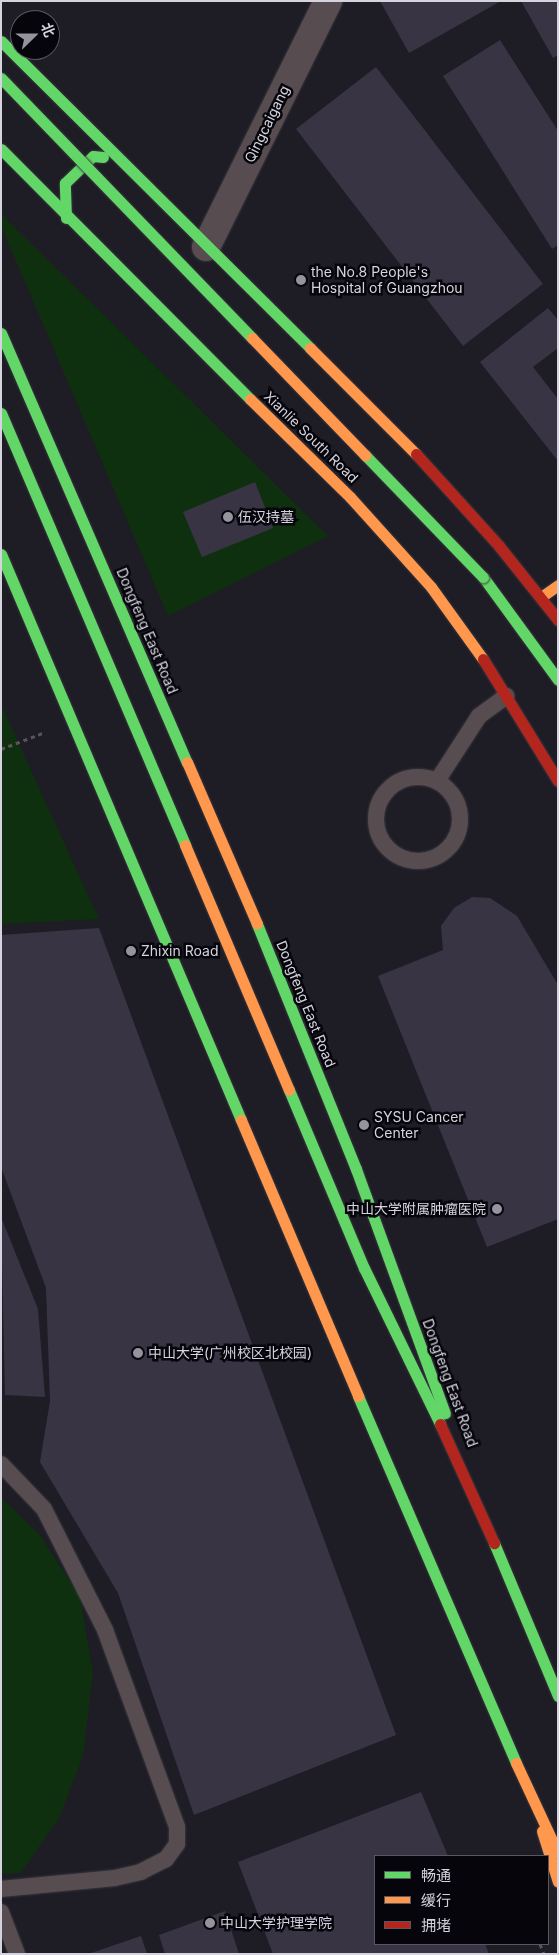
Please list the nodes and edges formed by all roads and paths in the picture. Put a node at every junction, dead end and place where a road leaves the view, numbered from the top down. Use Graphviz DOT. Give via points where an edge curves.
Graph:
graph roads {
  1 [pos="328,1"];
  2 [pos="1,41"];
  3 [pos="1,78"];
  4 [pos="1,149"];
  5 [pos="117,158"];
  6 [pos="66,218"];
  7 [pos="206,247"];
  8 [pos="1,333"];
  9 [pos="1,413"];
  10 [pos="1,554"];
  11 [pos="558,585"];
  12 [pos="541,596"];
  13 [pos="558,620"];
  14 [pos="558,680"];
  15 [pos="507,696"];
  16 [pos="51,730"];
  17 [pos="1,748"];
  18 [pos="437,781"];
  19 [pos="558,781"];
  20 [pos="1,1464"];
  21 [pos="476,1499"];
  22 [pos="558,1696"];
  23 [pos="528,1784"];
  24 [pos="558,1853"];
  25 [pos="558,1882"];
  26 [pos="1,1889"];
  27 [pos="1,1912"];
  28 [pos="17,1954"];
  1 -- 7 [label="street, Qingcaigang"];
  2 -- 5 [label="main road"];
  3 -- 14 [label="main road, bridge" via="482,577"];
  4 -- 6 [label="main road, Xianlie South Road"];
  5 -- 6 [label="main road" via="93,156 64,182"];
  5 -- 7 [label="main road"];
  6 -- 15 [label="main road, Xianlie South Road" via="350,496 431,587"];
  7 -- 12 [label="main road" via="412,448"];
  8 -- 21 [label="main road, Dongfeng East Road" via="268,949 359,1178"];
  9 -- 21 [label="main road" via="364,1268"];
  10 -- 23 [label="main road" via="474,1671"];
  11 -- 12 [label="main road"];
  12 -- 13 [label="main road"];
  15 -- 18 [label="lane" via="479,716"];
  15 -- 19 [label="main road, Xianlie South Road"];
  16 -- 17 [label="path"];
  18 -- 18 [label="lane" via="420,776 403,779 388,789 379,803 376,821 381,840 395,856 414,862 427,861 450,849 460,831 460,810 451,792"];
  20 -- 26 [label="lane" via="44,1509 105,1630 177,1827 177,1844 166,1859 141,1872"];
  21 -- 22 [label="main road, Dongfeng East Road"];
  23 -- 24 [label="main road"];
  23 -- 25 [label="main road"];
  27 -- 28 [label="lane"];
}
